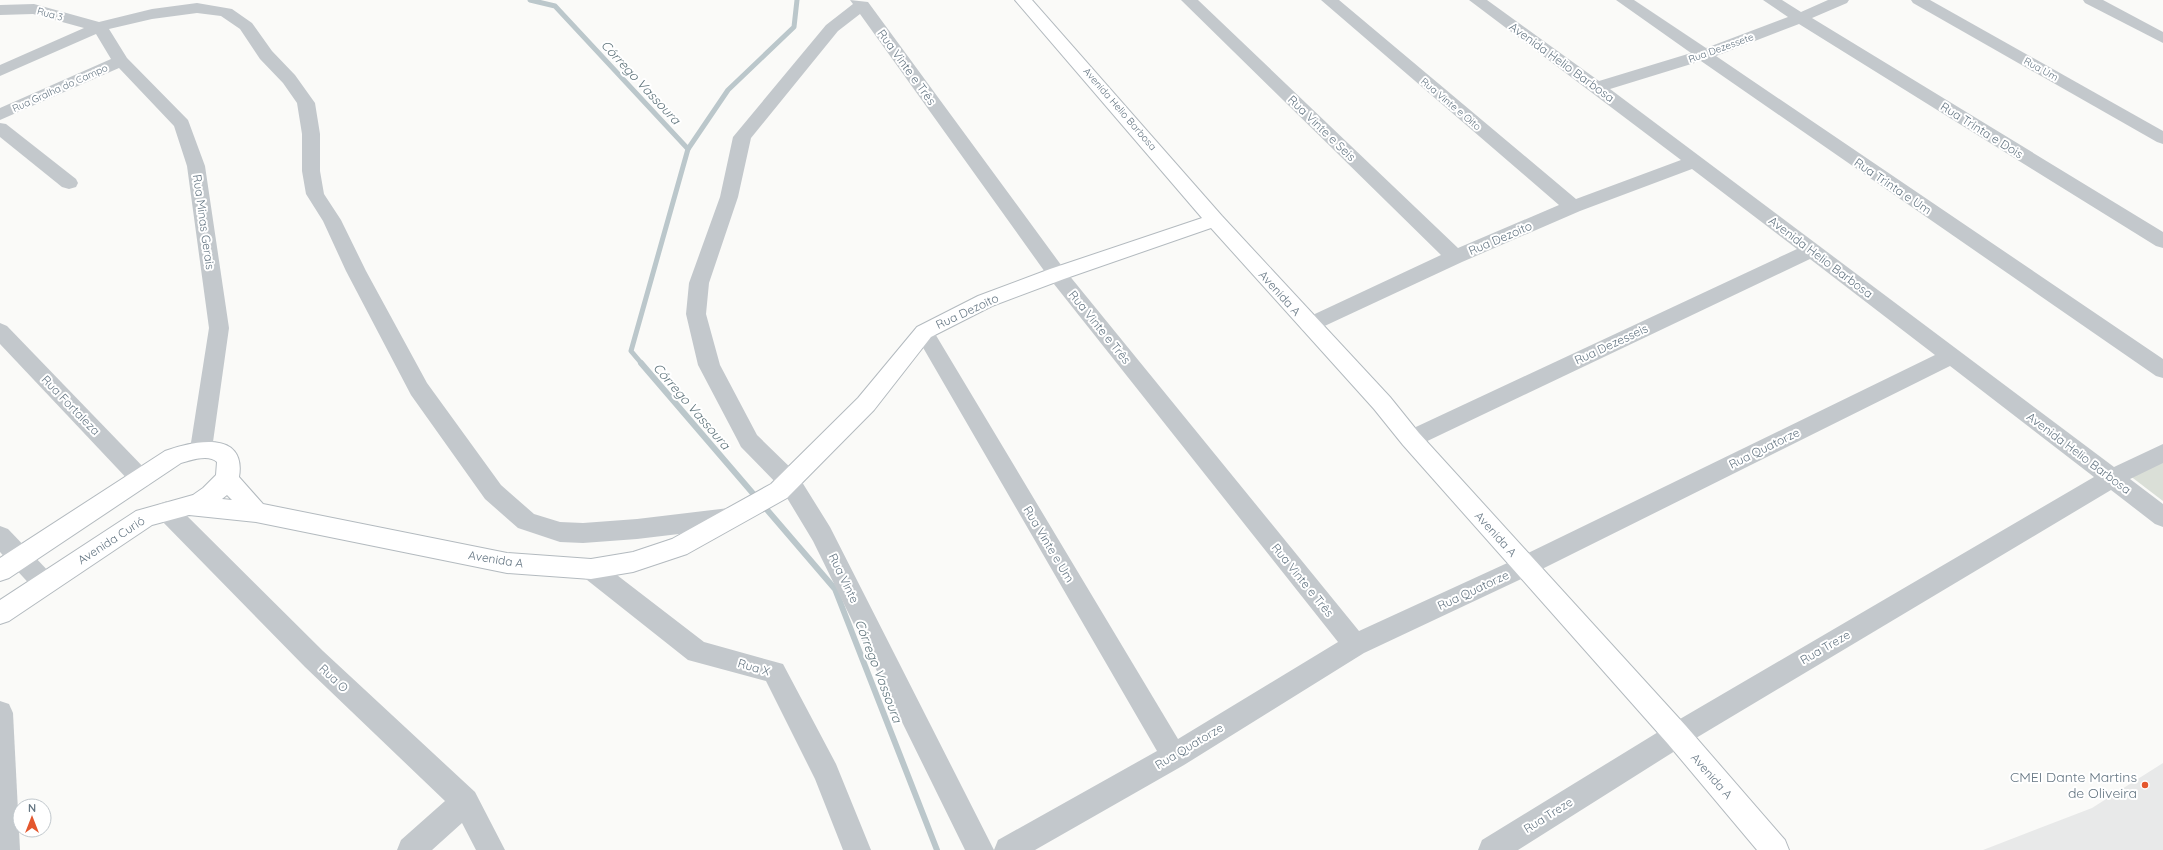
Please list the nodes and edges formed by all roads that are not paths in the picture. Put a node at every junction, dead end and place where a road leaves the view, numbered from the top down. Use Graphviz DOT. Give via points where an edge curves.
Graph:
graph roads {
  1 [pos="1023,0"];
  2 [pos="1189,0"];
  3 [pos="1329,0"];
  4 [pos="1477,0"];
  5 [pos="1624,0"];
  6 [pos="1771,0"];
  7 [pos="1841,0"];
  8 [pos="1919,0"];
  9 [pos="2091,0"];
  10 [pos="860,3"];
  11 [pos="0,10"];
  12 [pos="1800,18"];
  13 [pos="100,27"];
  14 [pos="2163,38"];
  15 [pos="1703,55"];
  16 [pos="121,61"];
  17 [pos="0,71"];
  18 [pos="1597,87"];
  19 [pos="0,115"];
  20 [pos="0,128"];
  21 [pos="2163,138"];
  22 [pos="1695,161"];
  23 [pos="69,183"];
  24 [pos="1572,207"];
  25 [pos="1215,220"];
  26 [pos="2163,241"];
  27 [pos="1812,250"];
  28 [pos="1455,257"];
  29 [pos="1058,274"];
  30 [pos="1309,325"];
  31 [pos="0,331"];
  32 [pos="924,332"];
  33 [pos="1952,356"];
  34 [pos="2163,370"];
  35 [pos="1411,439"];
  36 [pos="201,449"];
  37 [pos="2163,453"];
  38 [pos="2112,478"];
  39 [pos="141,479"];
  40 [pos="227,479"];
  41 [pos="784,486"];
  42 [pos="179,508"];
  43 [pos="256,512"];
  44 [pos="2163,517"];
  45 [pos="729,518"];
  46 [pos="0,536"];
  47 [pos="20,558"];
  48 [pos="1525,566"];
  49 [pos="591,570"];
  50 [pos="0,571"];
  51 [pos="44,583"];
  52 [pos="0,613"];
  53 [pos="1355,645"];
  54 [pos="0,714"];
  55 [pos="1677,735"];
  56 [pos="1174,756"];
  57 [pos="465,801"];
  58 [pos="6,850"];
  59 [pos="411,850"];
  60 [pos="491,850"];
  61 [pos="856,850"];
  62 [pos="980,850"];
  63 [pos="1008,850"];
  64 [pos="1492,850"];
  65 [pos="1775,850"];
  1 -- 25 [label="main road, Avenida Helio Barbosa"];
  2 -- 28 [label="street, Rua Vinte e Seis"];
  3 -- 24 [label="street, Rua Vinte e Oito"];
  4 -- 18 [label="street, Avenida Helio Barbosa"];
  5 -- 15 [label="street, Rua Trinta e Um"];
  6 -- 12 [label="street, Rua Trinta e Dois"];
  7 -- 12 [label="street, Rua Dezessete"];
  8 -- 21 [label="street, Rua Um"];
  9 -- 14 [label="street"];
  10 -- 29 [label="street, Rua Vinte e Três"];
  10 -- 41 [label="street, Rua Vinte" via="832,28 742,137 729,197 699,283 696,314 709,365 749,441"];
  11 -- 13 [label="street, Rua 3" via="34,9"];
  12 -- 15 [label="street, Rua Dezessete"];
  12 -- 26 [label="street, Rua Trinta e Dois"];
  13 -- 16 [label="street, Rua Minas Gerais"];
  13 -- 17 [label="street"];
  13 -- 45 [label="street" via="152,14 197,8 226,12 246,26 266,55 289,79 306,103 311,134 314,194 332,220 356,271 419,389 493,492 526,521 560,532 583,533"];
  15 -- 18 [label="street, Rua Dezessete"];
  15 -- 34 [label="street, Rua Trinta e Um"];
  16 -- 19 [label="street, Rua Gralha do Campo"];
  16 -- 36 [label="street, Rua Minas Gerais" via="182,124 196,166 219,328"];
  18 -- 22 [label="street, Avenida Helio Barbosa"];
  20 -- 23 [label="street"];
  22 -- 24 [label="street, Rua Dezoito"];
  22 -- 27 [label="street, Avenida Helio Barbosa"];
  24 -- 28 [label="street, Rua Dezoito"];
  25 -- 29 [label="main road, Rua Dezoito"];
  25 -- 30 [label="main road, Avenida A"];
  27 -- 33 [label="street, Avenida Helio Barbosa"];
  27 -- 35 [label="street, Rua Dezesseis"];
  28 -- 30 [label="street, Rua Dezoito"];
  29 -- 32 [label="main road, Rua Dezoito" via="985,301"];
  29 -- 53 [label="street, Rua Vinte e Três"];
  30 -- 35 [label="main road, Avenida A" via="1382,403"];
  31 -- 39 [label="street, Rua Fortaleza"];
  32 -- 41 [label="main road, Rua Dezoito" via="866,404"];
  32 -- 56 [label="street, Rua Vinte e Um"];
  33 -- 38 [label="street, Avenida Helio Barbosa"];
  33 -- 48 [label="street, Rua Quatorze"];
  35 -- 48 [label="main road, Avenida A"];
  36 -- 39 [label="main road" via="186,451 173,457"];
  36 -- 40 [label="main road" via="216,450 228,458 231,469"];
  37 -- 38 [label="street, Rua Treze"];
  38 -- 44 [label="street, Avenida Helio Barbosa"];
  38 -- 55 [label="street, Rua Treze"];
  39 -- 47 [label="main road"];
  40 -- 42 [label="main road, Avenida Curió" via="210,496"];
  40 -- 43 [label="main road"];
  41 -- 45 [label="main road, Rua Dezoito"];
  41 -- 62 [label="street, Rua Vinte" via="822,534"];
  42 -- 43 [label="main road, Avenida A"];
  42 -- 51 [label="main road, Avenida Curió" via="144,518"];
  42 -- 57 [label="street, Rua O" via="314,659"];
  43 -- 49 [label="main road, Avenida A" via="507,563"];
  45 -- 49 [label="main road, Avenida A" via="679,547 633,562"];
  46 -- 47 [label="street"];
  47 -- 50 [label="main road"];
  47 -- 51 [label="street"];
  48 -- 53 [label="street, Rua Quatorze"];
  48 -- 55 [label="main road, Avenida A"];
  49 -- 61 [label="street, Rua X" via="698,652 774,672 826,773"];
  51 -- 52 [label="main road, Avenida Curió"];
  53 -- 56 [label="street, Rua Quatorze"];
  54 -- 58 [label="street"];
  55 -- 64 [label="street, Rua Treze"];
  55 -- 65 [label="main road, Avenida A"];
  56 -- 63 [label="street, Rua Quatorze"];
  57 -- 59 [label="street"];
  57 -- 60 [label="street, Rua O"];
}
